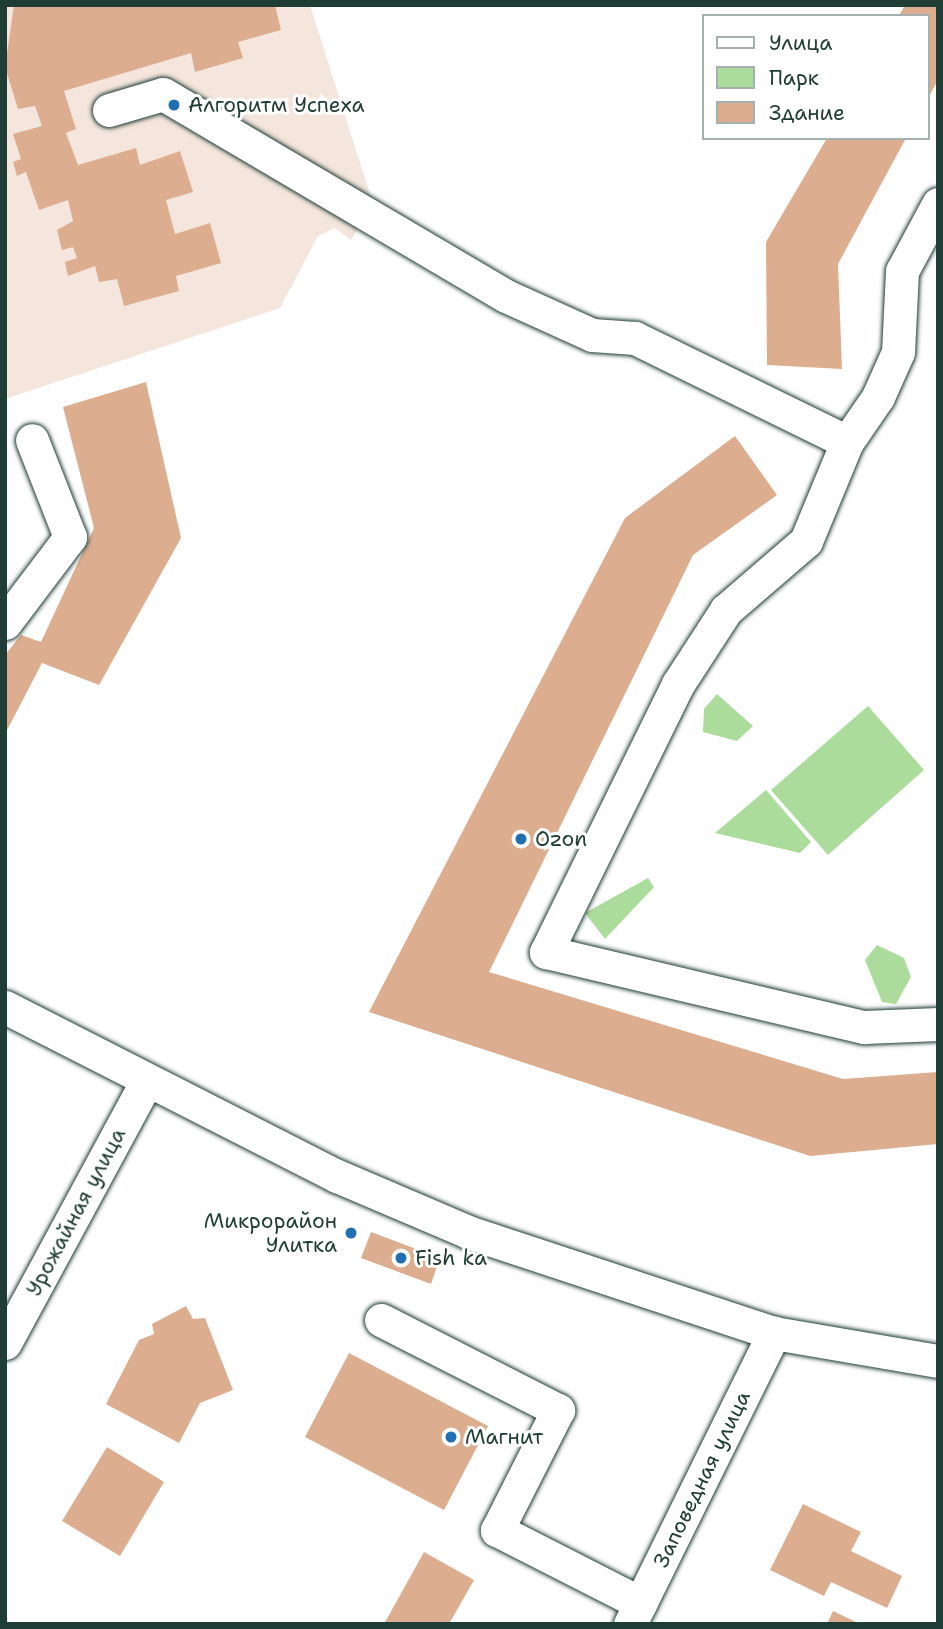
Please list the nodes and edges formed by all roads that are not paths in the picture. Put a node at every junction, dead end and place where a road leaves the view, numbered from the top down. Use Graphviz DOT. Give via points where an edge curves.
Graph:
graph roads {
  1 [pos="108,110"];
  2 [pos="938,204"];
  3 [pos="32,440"];
  4 [pos="847,442"];
  5 [pos="5,624"];
  6 [pos="5,1007"];
  7 [pos="938,1024"];
  8 [pos="146,1082"];
  9 [pos="381,1320"];
  10 [pos="774,1334"];
  11 [pos="5,1343"];
  12 [pos="938,1361"];
  13 [pos="635,1613"];
  1 -- 4 [label="street" via="163,94 506,296 592,335 635,338"];
  2 -- 4 [label="street" via="902,271 898,352 878,397"];
  3 -- 5 [label="street" via="70,537"];
  4 -- 7 [label="street" via="806,541 726,610 678,684 546,951 864,1027"];
  6 -- 8 [label="street"];
  8 -- 10 [label="street" via="337,1176 468,1232"];
  8 -- 11 [label="street, Урожайная улица"];
  9 -- 13 [label="street" via="558,1410 497,1530"];
  10 -- 12 [label="street"];
  10 -- 13 [label="street, Заповедная улица"];
}
